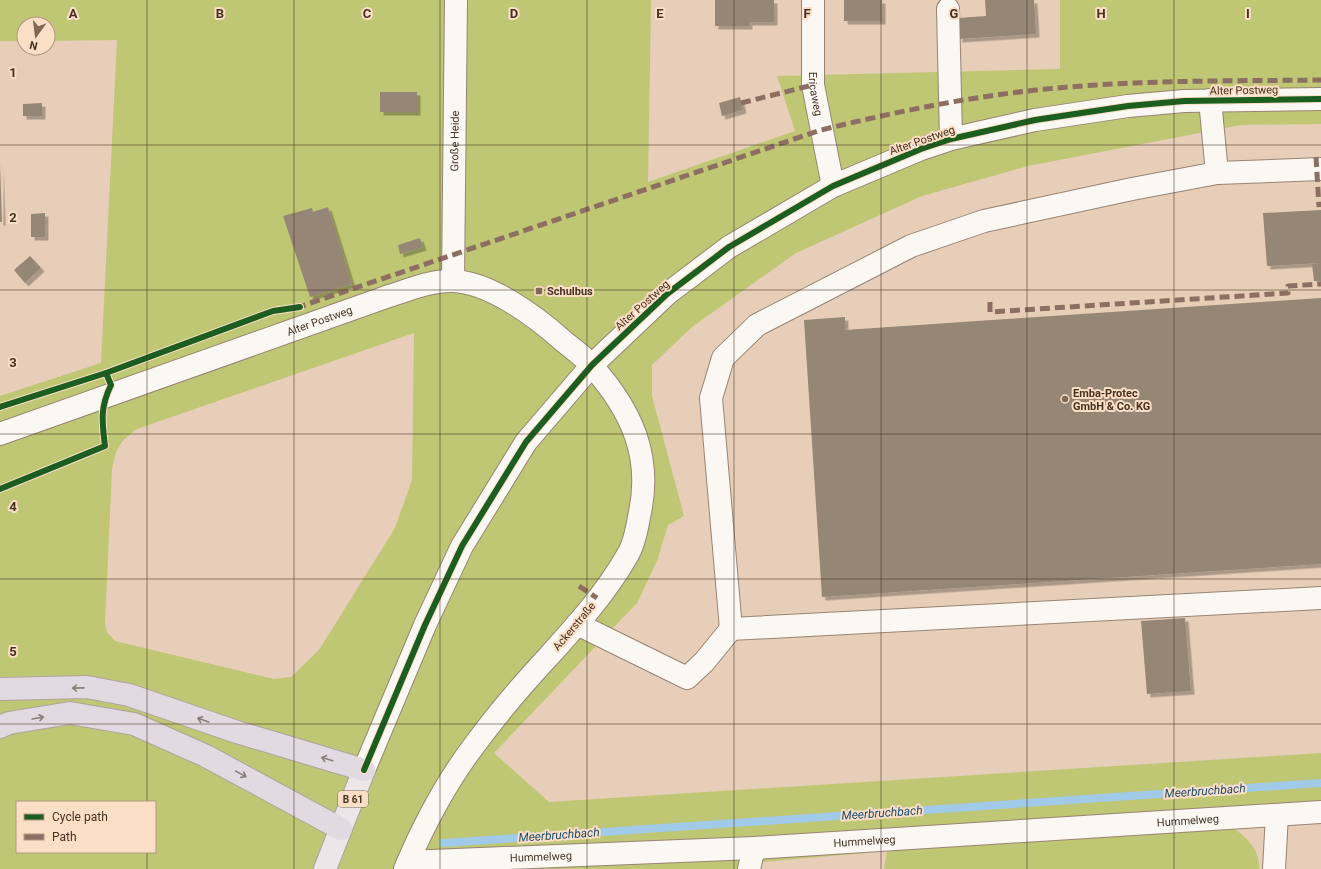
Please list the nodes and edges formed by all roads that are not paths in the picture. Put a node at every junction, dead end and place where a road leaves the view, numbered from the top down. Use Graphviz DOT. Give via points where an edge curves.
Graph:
graph roads {
  1 [pos="456,0"];
  2 [pos="813,0"];
  3 [pos="948,9"];
  4 [pos="1321,99"];
  5 [pos="1210,100"];
  6 [pos="951,139"];
  7 [pos="1321,170"];
  8 [pos="1217,173"];
  9 [pos="833,186"];
  10 [pos="454,281"];
  11 [pos="592,365"];
  12 [pos="0,434"];
  13 [pos="1321,598"];
  14 [pos="577,624"];
  15 [pos="731,629"];
  16 [pos="0,690"];
  17 [pos="0,727"];
  18 [pos="364,770"];
  19 [pos="1321,812"];
  20 [pos="1277,815"];
  21 [pos="341,829"];
  22 [pos="754,848"];
  23 [pos="407,866"];
  24 [pos="325,869"];
  25 [pos="749,869"];
  26 [pos="1274,869"];
  1 -- 10 [label="street, Große Heide"];
  2 -- 9 [label="street, Ericaweg" via="813,85"];
  3 -- 6 [label="street"];
  4 -- 5 [label="street, Alter Postweg"];
  5 -- 6 [label="street, Alter Postweg" via="1128,106 1035,120"];
  5 -- 8 [label="street"];
  6 -- 9 [label="street, Alter Postweg" via="921,148"];
  7 -- 8 [label="street"];
  8 -- 15 [label="street" via="984,221 911,246 757,325 723,358 711,398"];
  9 -- 11 [label="street, Alter Postweg" via="729,247 667,294"];
  10 -- 11 [label="street, Alter Postweg" via="498,295 531,314"];
  10 -- 12 [label="street, Alter Postweg" via="425,285 389,296"];
  11 -- 14 [label="street, Ackerstraße" via="635,429 644,464 644,495 628,555"];
  11 -- 18 [label="street" via="526,442 462,546 425,625"];
  13 -- 15 [label="street"];
  14 -- 15 [label="street" via="687,678"];
  14 -- 23 [label="street, Ackerstraße" via="476,743 441,792"];
  18 -- 16 [label="highway, one-way" via="237,732 130,695 87,687"];
  17 -- 21 [label="highway, one-way" via="9,723 70,713 134,724 206,756"];
  18 -- 21 [label="main road, B 61"];
  19 -- 20 [label="street, Hummelweg"];
  20 -- 22 [label="street, Hummelweg"];
  20 -- 26 [label="street"];
  21 -- 24 [label="main road, B 61"];
  22 -- 23 [label="street, Hummelweg"];
  22 -- 25 [label="street"];
}
